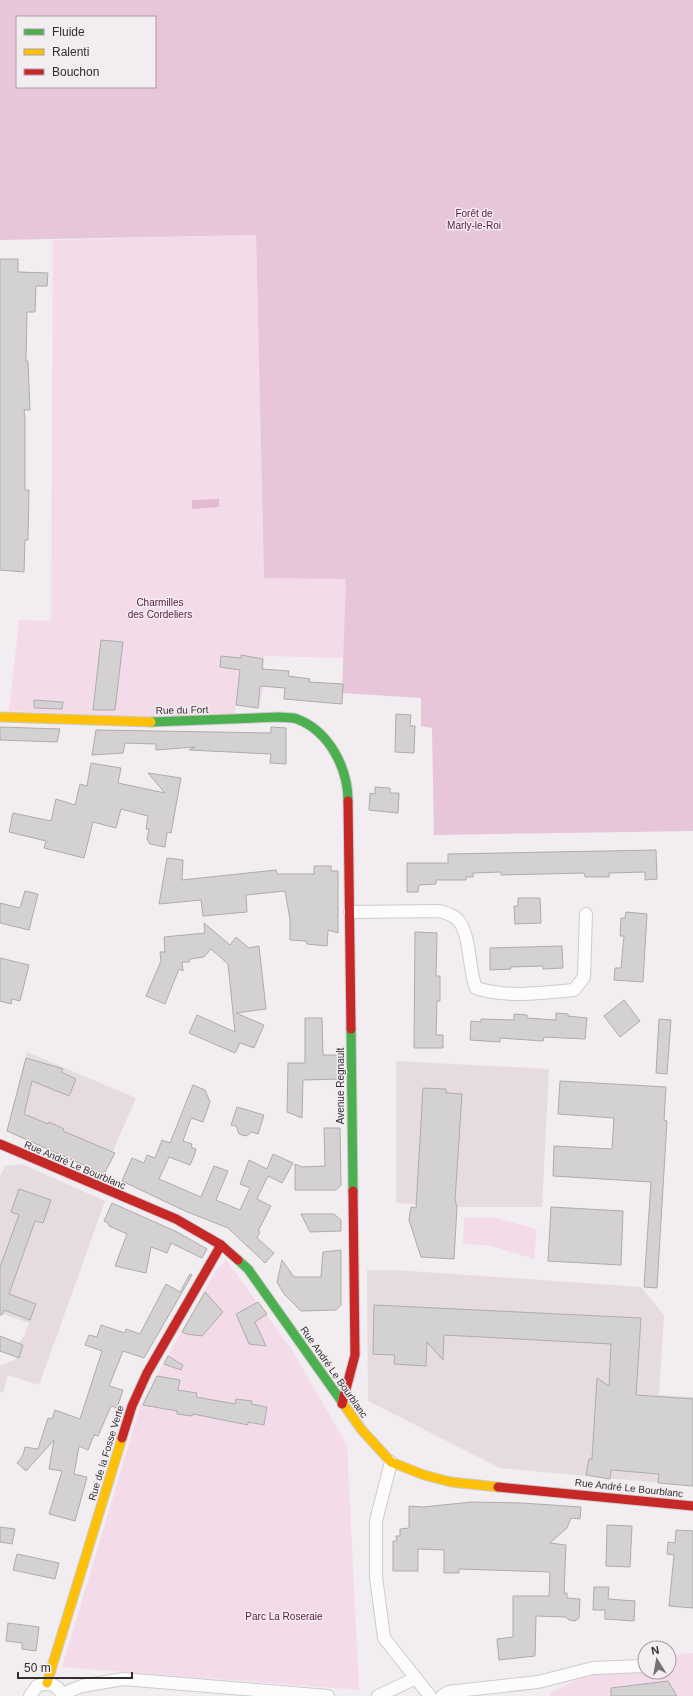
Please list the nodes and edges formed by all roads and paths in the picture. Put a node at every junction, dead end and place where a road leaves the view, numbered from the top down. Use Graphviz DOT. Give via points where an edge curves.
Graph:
graph roads {
  1 [pos="0,717"];
  2 [pos="343,767"];
  3 [pos="350,912"];
  4 [pos="586,914"];
  5 [pos="0,1144"];
  6 [pos="221,1244"];
  7 [pos="342,1404"];
  8 [pos="391,1462"];
  9 [pos="693,1506"];
  10 [pos="637,1666"];
  11 [pos="416,1678"];
  12 [pos="47,1683"];
  13 [pos="63,1695"];
  14 [pos="30,1696"];
  15 [pos="328,1696"];
  16 [pos="378,1696"];
  17 [pos="430,1696"];
  18 [pos="442,1696"];
  1 -- 2 [label="street, Rue du Fort" via="166,722 279,717 297,719 316,728 329,743"];
  2 -- 3 [label="street, Avenue Regnault" via="348,788"];
  3 -- 4 [label="street" via="450,914 458,919 465,930 471,976 476,988 490,993 547,993 574,990 584,977"];
  3 -- 7 [label="street, Avenue Regnault" via="355,1355"];
  5 -- 6 [label="street, Rue André Le Bourblanc" via="176,1219"];
  6 -- 7 [label="street, Rue André Le Bourblanc" via="248,1269"];
  6 -- 12 [label="street, Rue de la Fosse Verte" via="147,1373 132,1406"];
  7 -- 8 [label="street, Rue André Le Bourblanc"];
  8 -- 9 [label="street, Rue André Le Bourblanc" via="451,1482"];
  8 -- 11 [label="street" via="376,1521 376,1577 384,1638"];
  10 -- 18 [label="street" via="594,1668 538,1682 448,1692"];
  11 -- 16 [label="street"];
  11 -- 17 [label="street"];
  12 -- 13 [label="street" via="56,1686"];
  12 -- 14 [label="street" via="37,1686"];
  13 -- 15 [label="street" via="82,1686 122,1679"];
}
